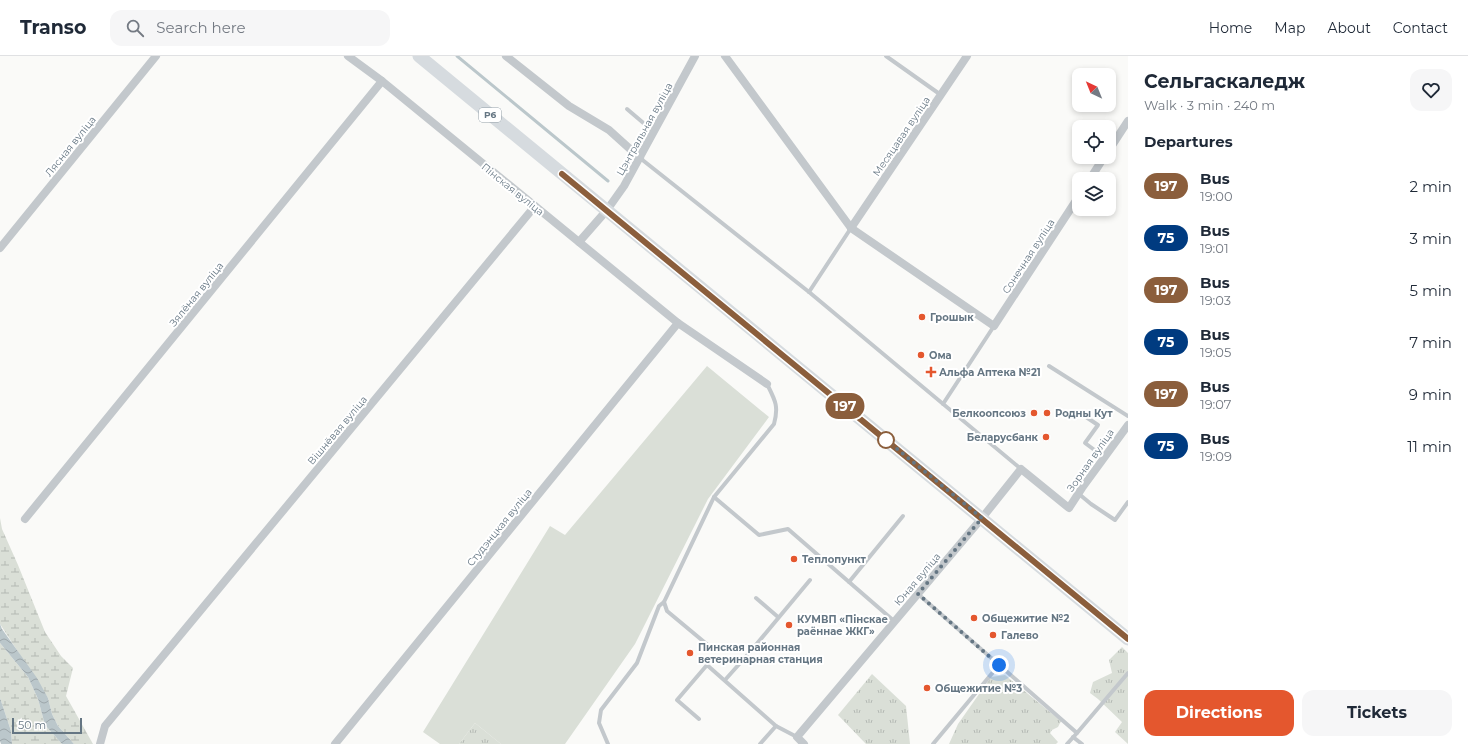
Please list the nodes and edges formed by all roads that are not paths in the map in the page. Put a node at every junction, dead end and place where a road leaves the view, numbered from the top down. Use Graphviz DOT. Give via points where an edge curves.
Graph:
graph roads {
  1 [pos="156,56"];
  2 [pos="348,56"];
  3 [pos="419,56"];
  4 [pos="506,56"];
  5 [pos="695,56"];
  6 [pos="726,56"];
  7 [pos="886,56"];
  8 [pos="967,56"];
  9 [pos="382,81"];
  10 [pos="941,95"];
  11 [pos="627,109"];
  12 [pos="1128,121"];
  13 [pos="654,132"];
  14 [pos="1116,139"];
  15 [pos="640,158"];
  16 [pos="535,206"];
  17 [pos="1072,207"];
  18 [pos="607,210"];
  19 [pos="851,228"];
  20 [pos="579,242"];
  21 [pos="0,248"];
  22 [pos="809,292"];
  23 [pos="678,323"];
  24 [pos="994,326"];
  25 [pos="1049,366"];
  26 [pos="767,384"];
  27 [pos="942,404"];
  28 [pos="1086,416"];
  29 [pos="1128,416"];
  30 [pos="1128,425"];
  31 [pos="1105,457"];
  32 [pos="1021,468"];
  33 [pos="1079,494"];
  34 [pos="714,497"];
  35 [pos="1128,502"];
  36 [pos="903,516"];
  37 [pos="982,518"];
  38 [pos="25,519"];
  39 [pos="810,580"];
  40 [pos="849,582"];
  41 [pos="918,594"];
  42 [pos="756,598"];
  43 [pos="664,602"];
  44 [pos="778,617"];
  45 [pos="894,621"];
  46 [pos="1128,639"];
  47 [pos="709,646"];
  48 [pos="999,665"];
  49 [pos="1128,673"];
  50 [pos="725,680"];
  51 [pos="699,719"];
  52 [pos="776,726"];
  53 [pos="1077,733"];
  54 [pos="797,737"];
  55 [pos="1073,737"];
  56 [pos="100,744"];
  57 [pos="336,744"];
  58 [pos="608,744"];
  59 [pos="760,744"];
  60 [pos="804,744"];
  61 [pos="933,744"];
  62 [pos="1067,744"];
  63 [pos="1082,744"];
  1 -- 21 [label="street, Лясная вуліца"];
  2 -- 9 [label="street, Пінская вуліца"];
  3 -- 18 [label="main road, Р6"];
  4 -- 15 [label="street" via="569,106 610,130"];
  5 -- 13 [label="street, Цэнтральная вуліца"];
  6 -- 19 [label="street"];
  7 -- 10 [label="lane"];
  8 -- 10 [label="street, Месяцавая вуліца"];
  9 -- 16 [label="street, Пінская вуліца"];
  9 -- 38 [label="street, Зялёная вуліца"];
  10 -- 19 [label="street, Месяцавая вуліца"];
  11 -- 13 [label="lane"];
  12 -- 14 [label="street"];
  13 -- 15 [label="street, Цэнтральная вуліца"];
  15 -- 18 [label="street, Цэнтральная вуліца"];
  15 -- 22 [label="lane"];
  16 -- 20 [label="street, Пінская вуліца"];
  16 -- 56 [label="street, Вішнёвая вуліца" via="105,726"];
  17 -- 24 [label="street, Сонечная вуліца"];
  18 -- 20 [label="street, Цэнтральная вуліца"];
  18 -- 37 [label="main road, Р6"];
  19 -- 22 [label="lane"];
  19 -- 24 [label="street"];
  20 -- 23 [label="street, Пінская вуліца"];
  22 -- 27 [label="lane"];
  23 -- 26 [label="street, Пінская вуліца"];
  23 -- 57 [label="street, Студэнцкая вуліца"];
  24 -- 27 [label="lane"];
  25 -- 29 [label="lane"];
  26 -- 34 [label="lane" via="775,399 777,412 774,424"];
  27 -- 32 [label="lane"];
  28 -- 31 [label="lane" via="1098,425 1085,443"];
  30 -- 31 [label="street, Зорная вуліца"];
  31 -- 33 [label="street, Зорная вуліца"];
  32 -- 33 [label="street, Зорная вуліца" via="1069,508"];
  32 -- 37 [label="street, Юная вуліца"];
  33 -- 35 [label="lane" via="1115,520"];
  34 -- 40 [label="lane" via="759,535 788,529"];
  34 -- 43 [label="lane"];
  36 -- 40 [label="lane"];
  37 -- 41 [label="street, Юная вуліца"];
  37 -- 46 [label="main road, Р6"];
  39 -- 44 [label="lane"];
  40 -- 45 [label="lane"];
  41 -- 45 [label="street, Юная вуліца"];
  41 -- 48 [label="lane"];
  42 -- 44 [label="lane"];
  43 -- 47 [label="lane" via="667,611"];
  43 -- 58 [label="lane" via="660,606 637,663 602,710 599,723"];
  44 -- 50 [label="lane"];
  45 -- 54 [label="street, Юная вуліца"];
  48 -- 53 [label="lane"];
  48 -- 61 [label="lane"];
  49 -- 53 [label="lane"];
  50 -- 51 [label="lane" via="707,665 677,700"];
  50 -- 52 [label="lane"];
  52 -- 54 [label="lane"];
  52 -- 59 [label="lane"];
  53 -- 55 [label="lane"];
  54 -- 60 [label="street"];
  55 -- 62 [label="lane"];
  55 -- 63 [label="lane"];
}
